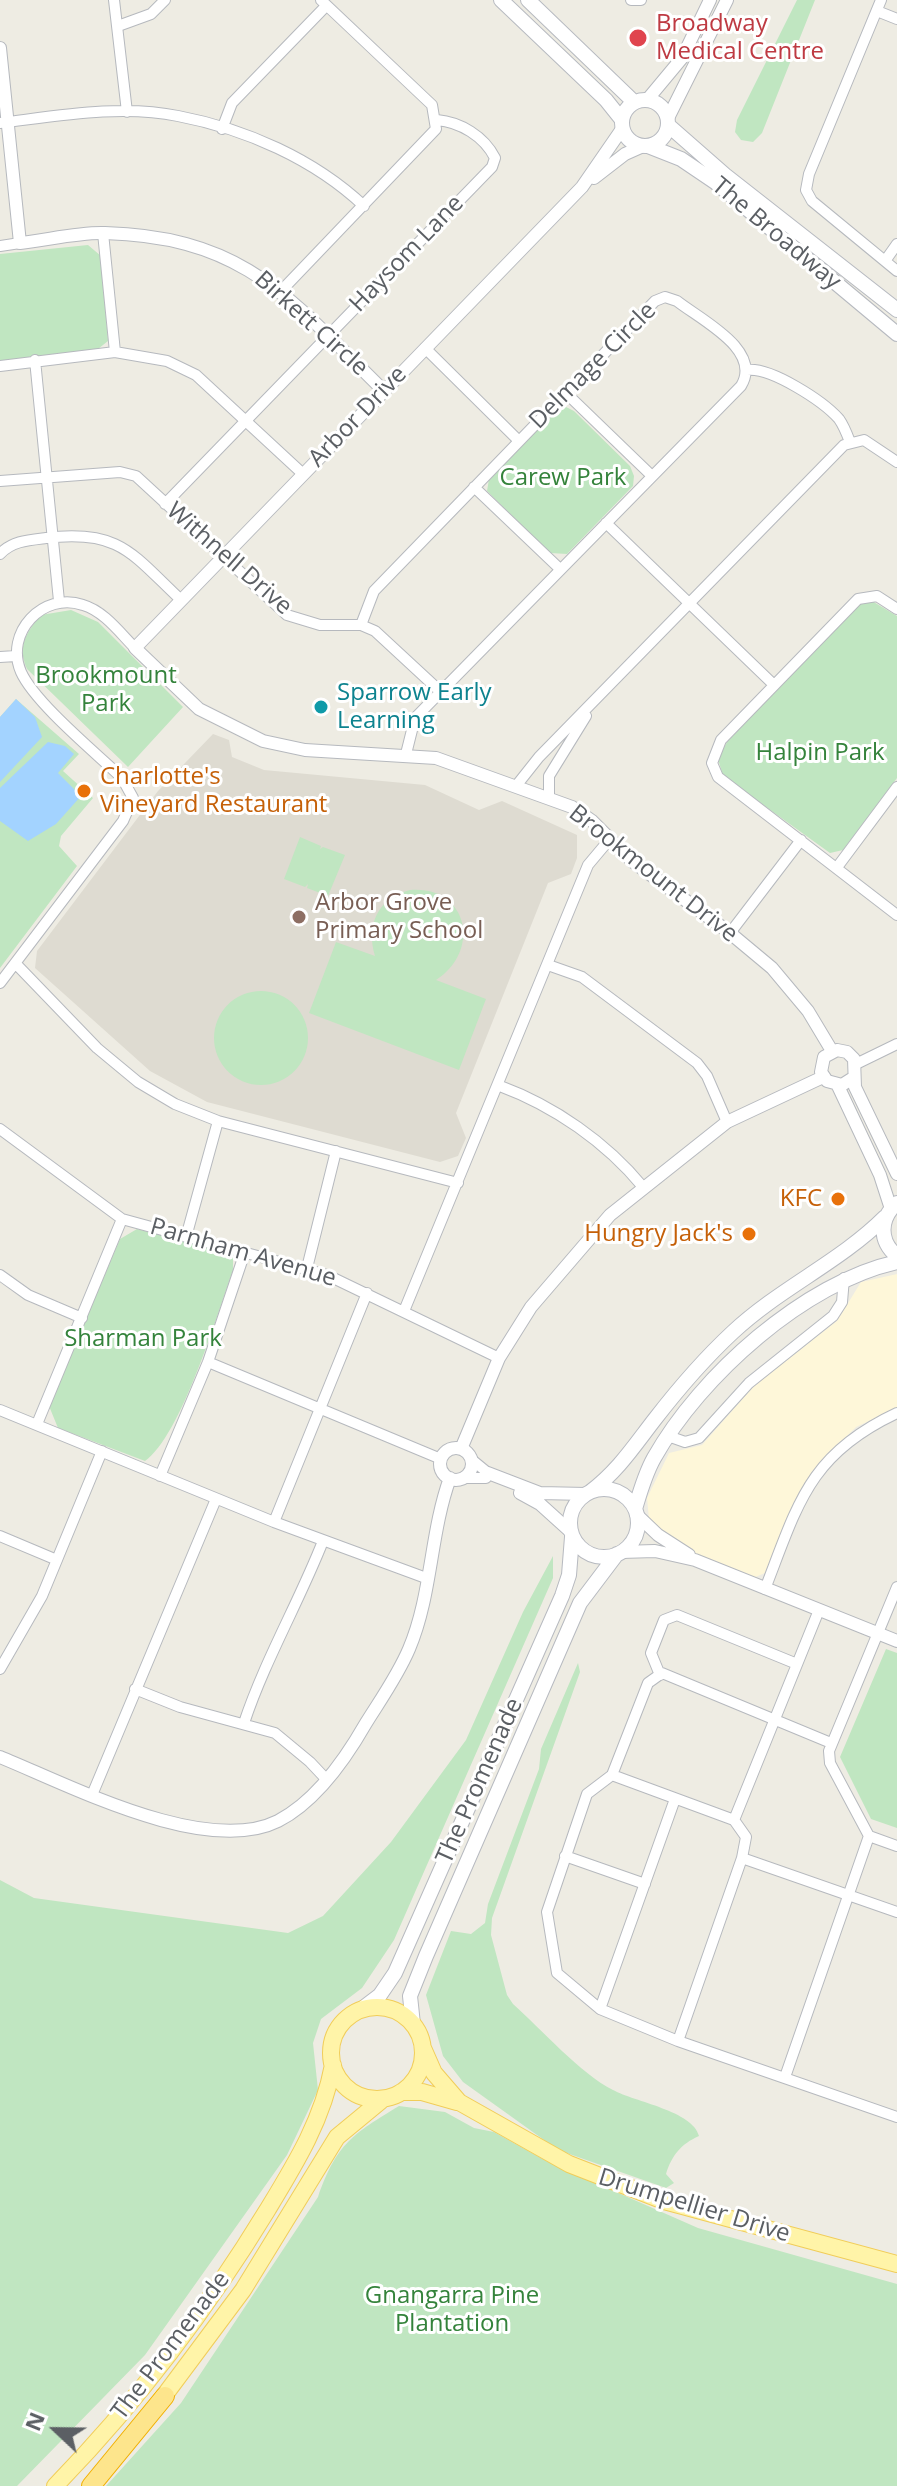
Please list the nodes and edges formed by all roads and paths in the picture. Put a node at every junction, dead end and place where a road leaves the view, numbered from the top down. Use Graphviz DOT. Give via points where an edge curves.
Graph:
graph roads {
  1 [pos="114,0"];
  2 [pos="165,0"];
  3 [pos="501,0"];
  4 [pos="528,0"];
  5 [pos="631,0"];
  6 [pos="641,0"];
  7 [pos="710,0"];
  8 [pos="727,0"];
  9 [pos="324,3"];
  10 [pos="879,6"];
  11 [pos="897,19"];
  12 [pos="118,26"];
  13 [pos="0,48"];
  14 [pos="641,101"];
  15 [pos="127,112"];
  16 [pos="437,120"];
  17 [pos="4,122"];
  18 [pos="668,122"];
  19 [pos="622,125"];
  20 [pos="222,129"];
  21 [pos="646,146"];
  22 [pos="582,187"];
  23 [pos="364,206"];
  24 [pos="103,233"];
  25 [pos="20,243"];
  26 [pos="897,244"];
  27 [pos="0,246"];
  28 [pos="885,261"];
  29 [pos="897,271"];
  30 [pos="281,291"];
  31 [pos="897,310"];
  32 [pos="897,334"];
  33 [pos="328,336"];
  34 [pos="425,348"];
  35 [pos="115,352"];
  36 [pos="35,360"];
  37 [pos="0,366"];
  38 [pos="747,370"];
  39 [pos="384,391"];
  40 [pos="566,393"];
  41 [pos="244,420"];
  42 [pos="518,440"];
  43 [pos="850,442"];
  44 [pos="897,462"];
  45 [pos="303,474"];
  46 [pos="652,476"];
  47 [pos="46,478"];
  48 [pos="0,481"];
  49 [pos="474,487"];
  50 [pos="165,504"];
  51 [pos="606,523"];
  52 [pos="53,538"];
  53 [pos="0,554"];
  54 [pos="224,558"];
  55 [pos="560,569"];
  56 [pos="181,600"];
  57 [pos="59,601"];
  58 [pos="688,603"];
  59 [pos="897,609"];
  60 [pos="361,625"];
  61 [pos="135,648"];
  62 [pos="16,656"];
  63 [pos="0,657"];
  64 [pos="774,685"];
  65 [pos="442,693"];
  66 [pos="599,698"];
  67 [pos="406,754"];
  68 [pos="516,786"];
  69 [pos="897,787"];
  70 [pos="549,798"];
  71 [pos="609,840"];
  72 [pos="801,840"];
  73 [pos="838,866"];
  74 [pos="897,915"];
  75 [pos="730,933"];
  76 [pos="16,964"];
  77 [pos="548,965"];
  78 [pos="0,983"];
  79 [pos="897,1044"];
  80 [pos="832,1051"];
  81 [pos="856,1064"];
  82 [pos="823,1077"];
  83 [pos="853,1078"];
  84 [pos="500,1086"];
  85 [pos="838,1086"];
  86 [pos="218,1121"];
  87 [pos="727,1122"];
  88 [pos="0,1129"];
  89 [pos="336,1151"];
  90 [pos="897,1174"];
  91 [pos="458,1183"];
  92 [pos="643,1187"];
  93 [pos="891,1210"];
  94 [pos="122,1219"];
  95 [pos="186,1237"];
  96 [pos="245,1252"];
  97 [pos="897,1259"];
  98 [pos="307,1268"];
  99 [pos="0,1275"];
  100 [pos="844,1278"];
  101 [pos="367,1293"];
  102 [pos="404,1311"];
  103 [pos="82,1318"];
  104 [pos="499,1358"];
  105 [pos="208,1362"];
  106 [pos="320,1407"];
  107 [pos="0,1410"];
  108 [pos="897,1413"];
  109 [pos="37,1424"];
  110 [pos="668,1436"];
  111 [pos="461,1449"];
  112 [pos="102,1451"];
  113 [pos="441,1459"];
  114 [pos="471,1459"];
  115 [pos="160,1476"];
  116 [pos="487,1476"];
  117 [pos="456,1478"];
  118 [pos="588,1493"];
  119 [pos="216,1499"];
  120 [pos="636,1512"];
  121 [pos="274,1522"];
  122 [pos="572,1534"];
  123 [pos="0,1536"];
  124 [pos="323,1541"];
  125 [pos="619,1553"];
  126 [pos="57,1560"];
  127 [pos="695,1560"];
  128 [pos="426,1578"];
  129 [pos="897,1587"];
  130 [pos="765,1589"];
  131 [pos="819,1610"];
  132 [pos="878,1634"];
  133 [pos="897,1641"];
  134 [pos="797,1664"];
  135 [pos="0,1669"];
  136 [pos="660,1675"];
  137 [pos="135,1689"];
  138 [pos="774,1719"];
  139 [pos="244,1723"];
  140 [pos="831,1743"];
  141 [pos="0,1757"];
  142 [pos="612,1775"];
  143 [pos="326,1779"];
  144 [pos="92,1795"];
  145 [pos="675,1799"];
  146 [pos="734,1820"];
  147 [pos="869,1836"];
  148 [pos="897,1846"];
  149 [pos="565,1856"];
  150 [pos="742,1858"];
  151 [pos="645,1884"];
  152 [pos="848,1895"];
  153 [pos="897,1912"];
  154 [pos="600,2009"];
  155 [pos="359,2011"];
  156 [pos="413,2024"];
  157 [pos="678,2041"];
  158 [pos="423,2048"];
  159 [pos="333,2065"];
  160 [pos="785,2077"];
  161 [pos="401,2092"];
  162 [pos="383,2099"];
  163 [pos="459,2102"];
  164 [pos="897,2115"];
  165 [pos="897,2264"];
  166 [pos="165,2396"];
  167 [pos="55,2486"];
  168 [pos="89,2486"];
  1 -- 12 [label="street"];
  2 -- 12 [label="street" via="151,14"];
  3 -- 19 [label="main road" via="606,100"];
  4 -- 14 [label="main road"];
  5 -- 6 [label="street"];
  7 -- 14 [label="street" via="673,72"];
  8 -- 18 [label="street"];
  9 -- 16 [label="street" via="432,105"];
  9 -- 20 [label="street" via="232,103"];
  10 -- 11 [label="street"];
  10 -- 28 [label="street" via="806,190 812,201"];
  12 -- 15 [label="street"];
  13 -- 17 [label="street"];
  14 -- 18 [label="main road" via="661,107"];
  14 -- 19 [label="main road"];
  15 -- 17 [label="street"];
  15 -- 20 [label="street" via="177,115"];
  16 -- 23 [label="street" via="430,139"];
  16 -- 33 [label="street, Haysom Lane" via="468,130 490,149 492,167"];
  17 -- 25 [label="street"];
  18 -- 21 [label="main road" via="664,136"];
  18 -- 31 [label="main road, The Broadway" via="725,175"];
  19 -- 21 [label="main road" via="630,141"];
  19 -- 22 [label="street"];
  20 -- 23 [label="street" via="311,166"];
  21 -- 22 [label="street" via="625,154"];
  21 -- 32 [label="main road, The Broadway" via="681,159 715,182"];
  22 -- 34 [label="street, Arbor Drive"];
  23 -- 30 [label="street"];
  24 -- 25 [label="street, Birkett Circle"];
  24 -- 30 [label="street, Birkett Circle" via="200,246 252,270"];
  24 -- 35 [label="street"];
  25 -- 27 [label="street, Birkett Circle"];
  26 -- 28 [label="street"];
  28 -- 29 [label="street"];
  30 -- 33 [label="street, Birkett Circle"];
  33 -- 39 [label="street, Birkett Circle"];
  33 -- 41 [label="street, Haysom Lane"];
  34 -- 39 [label="street, Arbor Drive"];
  34 -- 42 [label="street"];
  35 -- 36 [label="street"];
  35 -- 41 [label="street" via="167,361 196,375"];
  36 -- 37 [label="street"];
  36 -- 47 [label="street"];
  38 -- 40 [label="street, Delmage Circle" via="739,350 665,297"];
  38 -- 43 [label="street" via="780,378 834,414"];
  38 -- 46 [label="street" via="741,386"];
  39 -- 45 [label="street, Arbor Drive"];
  40 -- 42 [label="street, Delmage Circle"];
  40 -- 46 [label="street"];
  41 -- 45 [label="street"];
  41 -- 50 [label="street, Haysom Lane"];
  42 -- 49 [label="street, Delmage Circle"];
  43 -- 44 [label="street" via="871,443"];
  43 -- 58 [label="street"];
  45 -- 54 [label="street, Arbor Drive"];
  46 -- 51 [label="street"];
  47 -- 48 [label="street, Withnell Drive"];
  47 -- 50 [label="street, Withnell Drive" via="120,472 136,476"];
  47 -- 52 [label="street"];
  49 -- 55 [label="street"];
  49 -- 60 [label="street, Delmage Circle" via="374,591"];
  50 -- 54 [label="street, Withnell Drive"];
  51 -- 55 [label="street"];
  51 -- 58 [label="street"];
  52 -- 53 [label="street" via="18,542"];
  52 -- 56 [label="street" via="100,537 126,548"];
  52 -- 57 [label="street"];
  54 -- 56 [label="street, Arbor Drive"];
  54 -- 60 [label="street, Withnell Drive" via="287,615 320,625"];
  55 -- 65 [label="street"];
  56 -- 61 [label="street, Arbor Drive"];
  57 -- 61 [label="street, Brookmount Drive" via="96,611"];
  57 -- 62 [label="street" via="31,618"];
  58 -- 64 [label="street"];
  58 -- 66 [label="street"];
  59 -- 64 [label="street" via="877,596 858,599"];
  60 -- 65 [label="street" via="390,642"];
  61 -- 67 [label="street, Brookmount Drive" via="199,709 245,734 305,750"];
  62 -- 63 [label="street"];
  62 -- 76 [label="street" via="29,685 122,778 133,798 123,821"];
  64 -- 72 [label="street" via="721,740 712,768"];
  65 -- 67 [label="street" via="411,725"];
  66 -- 68 [label="street"];
  66 -- 70 [label="street" via="549,776"];
  67 -- 68 [label="street, Brookmount Drive" via="436,758"];
  68 -- 70 [label="street, Brookmount Drive"];
  69 -- 73 [label="street"];
  70 -- 71 [label="street, Brookmount Drive" via="583,814"];
  71 -- 75 [label="street, Brookmount Drive"];
  71 -- 77 [label="street" via="588,865"];
  72 -- 73 [label="street"];
  72 -- 75 [label="street"];
  73 -- 74 [label="street"];
  75 -- 80 [label="street, Brookmount Drive" via="783,980"];
  76 -- 78 [label="street"];
  76 -- 86 [label="street" via="138,1082"];
  77 -- 84 [label="street"];
  77 -- 87 [label="street" via="582,977 697,1063"];
  79 -- 81 [label="street"];
  80 -- 81 [label="street" via="847,1052"];
  80 -- 82 [label="street" via="822,1062"];
  81 -- 83 [label="street"];
  82 -- 85 [label="street"];
  82 -- 87 [label="street"];
  83 -- 85 [label="street"];
  83 -- 90 [label="street"];
  84 -- 91 [label="street"];
  84 -- 92 [label="street" via="538,1100 622,1162"];
  85 -- 93 [label="street"];
  86 -- 89 [label="street"];
  86 -- 95 [label="street"];
  87 -- 92 [label="street"];
  88 -- 94 [label="street, Parnham Avenue"];
  89 -- 91 [label="street"];
  89 -- 98 [label="street"];
  91 -- 102 [label="street"];
  92 -- 104 [label="street" via="570,1259"];
  93 -- 97 [label="main road" via="884,1238"];
  93 -- 118 [label="main road" via="864,1239 784,1290 731,1334 676,1392 620,1466"];
  94 -- 95 [label="street, Parnham Avenue"];
  94 -- 103 [label="street"];
  95 -- 96 [label="street, Parnham Avenue"];
  96 -- 98 [label="street, Parnham Avenue"];
  96 -- 105 [label="street"];
  97 -- 100 [label="main road"];
  98 -- 101 [label="street, Parnham Avenue"];
  99 -- 103 [label="street" via="28,1295"];
  100 -- 110 [label="main road" via="747,1348"];
  100 -- 110 [label="street" via="842,1302 833,1316 749,1383 699,1438 685,1442"];
  101 -- 102 [label="street, Parnham Avenue"];
  101 -- 106 [label="street"];
  102 -- 104 [label="street, Parnham Avenue"];
  103 -- 109 [label="street"];
  104 -- 111 [label="street"];
  105 -- 106 [label="street"];
  105 -- 115 [label="street"];
  106 -- 113 [label="street"];
  106 -- 121 [label="street"];
  107 -- 109 [label="street"];
  108 -- 130 [label="street" via="852,1437 823,1465 798,1505"];
  109 -- 112 [label="street"];
  110 -- 120 [label="main road" via="649,1468"];
  111 -- 113 [label="street" via="448,1450"];
  111 -- 114 [label="street"];
  112 -- 115 [label="street"];
  112 -- 126 [label="street"];
  113 -- 117 [label="street" via="442,1470"];
  114 -- 116 [label="street"];
  114 -- 117 [label="street" via="470,1470"];
  115 -- 119 [label="street"];
  116 -- 117 [label="street"];
  116 -- 118 [label="street" via="540,1493"];
  116 -- 122 [label="street" via="535,1501"];
  117 -- 128 [label="street" via="440,1506"];
  118 -- 120 [label="main road" via="614,1490"];
  118 -- 122 [label="main road" via="573,1508"];
  119 -- 121 [label="street"];
  119 -- 137 [label="street"];
  120 -- 125 [label="main road" via="634,1538"];
  120 -- 127 [label="street" via="661,1538"];
  121 -- 124 [label="street"];
  122 -- 125 [label="main road" via="589,1554"];
  122 -- 155 [label="main road, The Promenade" via="564,1591 395,1973 380,1995"];
  123 -- 126 [label="street"];
  124 -- 128 [label="street"];
  124 -- 139 [label="street"];
  125 -- 127 [label="street" via="655,1551"];
  125 -- 156 [label="main road, The Promenade" via="580,1603 420,1968 410,1996"];
  126 -- 135 [label="street" via="29,1623"];
  127 -- 130 [label="street"];
  128 -- 143 [label="street" via="409,1649 351,1750"];
  129 -- 132 [label="street"];
  130 -- 131 [label="street"];
  131 -- 132 [label="street"];
  131 -- 134 [label="street"];
  132 -- 133 [label="street"];
  132 -- 140 [label="street"];
  134 -- 136 [label="street" via="677,1615 664,1620 651,1653"];
  134 -- 138 [label="street"];
  136 -- 138 [label="street"];
  136 -- 142 [label="street" via="648,1683"];
  137 -- 139 [label="street"];
  137 -- 144 [label="street"];
  138 -- 140 [label="street"];
  138 -- 146 [label="street"];
  139 -- 143 [label="street" via="275,1733"];
  140 -- 147 [label="street" via="830,1763"];
  141 -- 144 [label="street"];
  142 -- 145 [label="street"];
  142 -- 149 [label="street" via="587,1794"];
  143 -- 144 [label="street" via="275,1823 233,1832 149,1818"];
  145 -- 146 [label="street"];
  145 -- 151 [label="street"];
  146 -- 150 [label="street" via="746,1837"];
  147 -- 148 [label="street"];
  147 -- 152 [label="street"];
  149 -- 151 [label="street"];
  149 -- 154 [label="street" via="547,1912 557,1973"];
  150 -- 152 [label="street"];
  150 -- 157 [label="street"];
  151 -- 154 [label="street"];
  152 -- 153 [label="street"];
  152 -- 160 [label="street"];
  154 -- 157 [label="street"];
  155 -- 156 [label="main road" via="385,2008"];
  155 -- 159 [label="main road" via="336,2033"];
  156 -- 158 [label="main road"];
  157 -- 160 [label="street"];
  158 -- 161 [label="main road" via="418,2073"];
  158 -- 163 [label="main road, Drumpellier Drive" via="434,2073"];
  159 -- 162 [label="main road" via="352,2091"];
  159 -- 167 [label="main road, The Promenade" via="317,2122 242,2251 154,2373"];
  160 -- 164 [label="street"];
  161 -- 162 [label="main road"];
  161 -- 163 [label="main road, Drumpellier Drive"];
  162 -- 166 [label="main road, The Promenade" via="337,2137 249,2281"];
  163 -- 165 [label="main road, Drumpellier Drive" via="524,2142 616,2184"];
  166 -- 168 [label="highway"];
}
